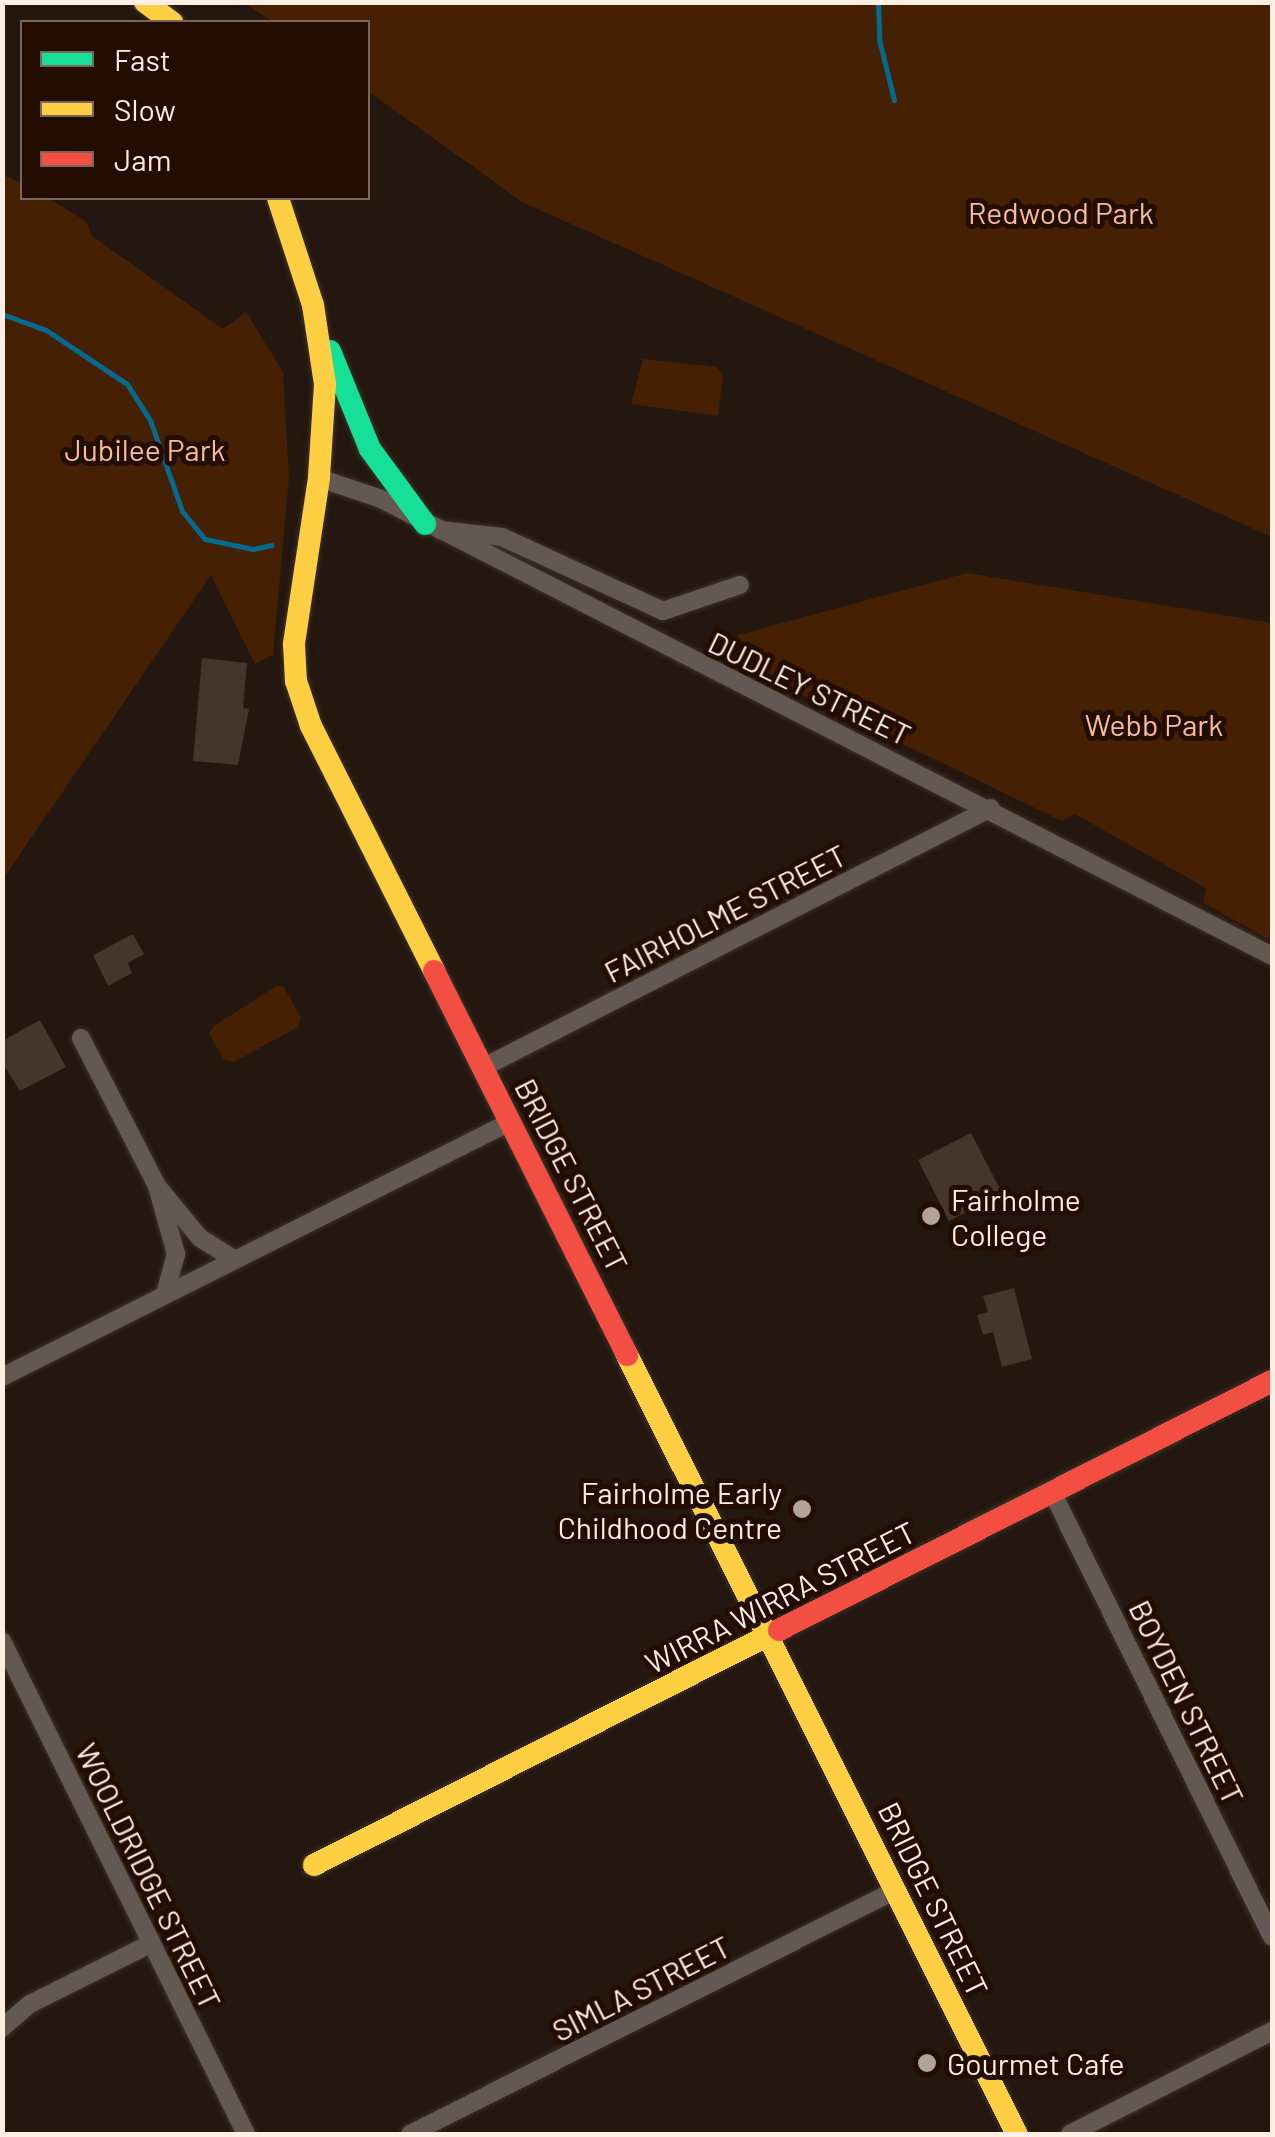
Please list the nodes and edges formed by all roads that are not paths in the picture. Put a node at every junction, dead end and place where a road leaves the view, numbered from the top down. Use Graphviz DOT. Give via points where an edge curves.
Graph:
graph roads {
  1 [pos="145,2"];
  2 [pos="169,20"];
  3 [pos="279,200"];
  4 [pos="321,337"];
  5 [pos="319,478"];
  6 [pos="430,527"];
  7 [pos="740,586"];
  8 [pos="991,808"];
  9 [pos="1272,956"];
  10 [pos="81,1038"];
  11 [pos="484,1066"];
  12 [pos="510,1122"];
  13 [pos="157,1186"];
  14 [pos="234,1259"];
  15 [pos="165,1294"];
  16 [pos="2,1378"];
  17 [pos="1272,1381"];
  18 [pos="1052,1492"];
  19 [pos="772,1634"];
  20 [pos="2,1641"];
  21 [pos="314,1864"];
  22 [pos="896,1890"];
  23 [pos="1272,1937"];
  24 [pos="152,1943"];
  25 [pos="2,2028"];
  26 [pos="1272,2032"];
  27 [pos="246,2134"];
  28 [pos="410,2134"];
  29 [pos="1017,2134"];
  30 [pos="1070,2134"];
  1 -- 2 [label="street"];
  3 -- 4 [label="street, BRIDGE STREET"];
  4 -- 5 [label="street, BRIDGE STREET"];
  4 -- 6 [label="street" via="370,449"];
  5 -- 6 [label="street, DUDLEY STREET" via="358,488"];
  5 -- 11 [label="street, BRIDGE STREET" via="294,644 296,681 311,726"];
  6 -- 7 [label="street" via="502,537 663,611"];
  6 -- 8 [label="street, DUDLEY STREET"];
  8 -- 9 [label="street, DUDLEY STREET"];
  8 -- 11 [label="street, FAIRHOLME STREET"];
  10 -- 13 [label="street"];
  11 -- 12 [label="street, BRIDGE STREET"];
  12 -- 14 [label="street"];
  12 -- 19 [label="street, BRIDGE STREET"];
  13 -- 14 [label="street" via="200,1238"];
  13 -- 15 [label="street" via="176,1254"];
  14 -- 15 [label="street"];
  15 -- 16 [label="street"];
  17 -- 18 [label="street, WIRRA WIRRA STREET"];
  18 -- 19 [label="street, WIRRA WIRRA STREET"];
  18 -- 23 [label="street, BOYDEN STREET"];
  19 -- 21 [label="street, WIRRA WIRRA STREET"];
  19 -- 22 [label="street, BRIDGE STREET"];
  20 -- 24 [label="street, WOOLDRIDGE STREET"];
  22 -- 28 [label="street, SIMLA STREET"];
  22 -- 29 [label="street, BRIDGE STREET"];
  24 -- 25 [label="street" via="30,2004"];
  24 -- 27 [label="street, WOOLDRIDGE STREET"];
  26 -- 30 [label="street"];
}
